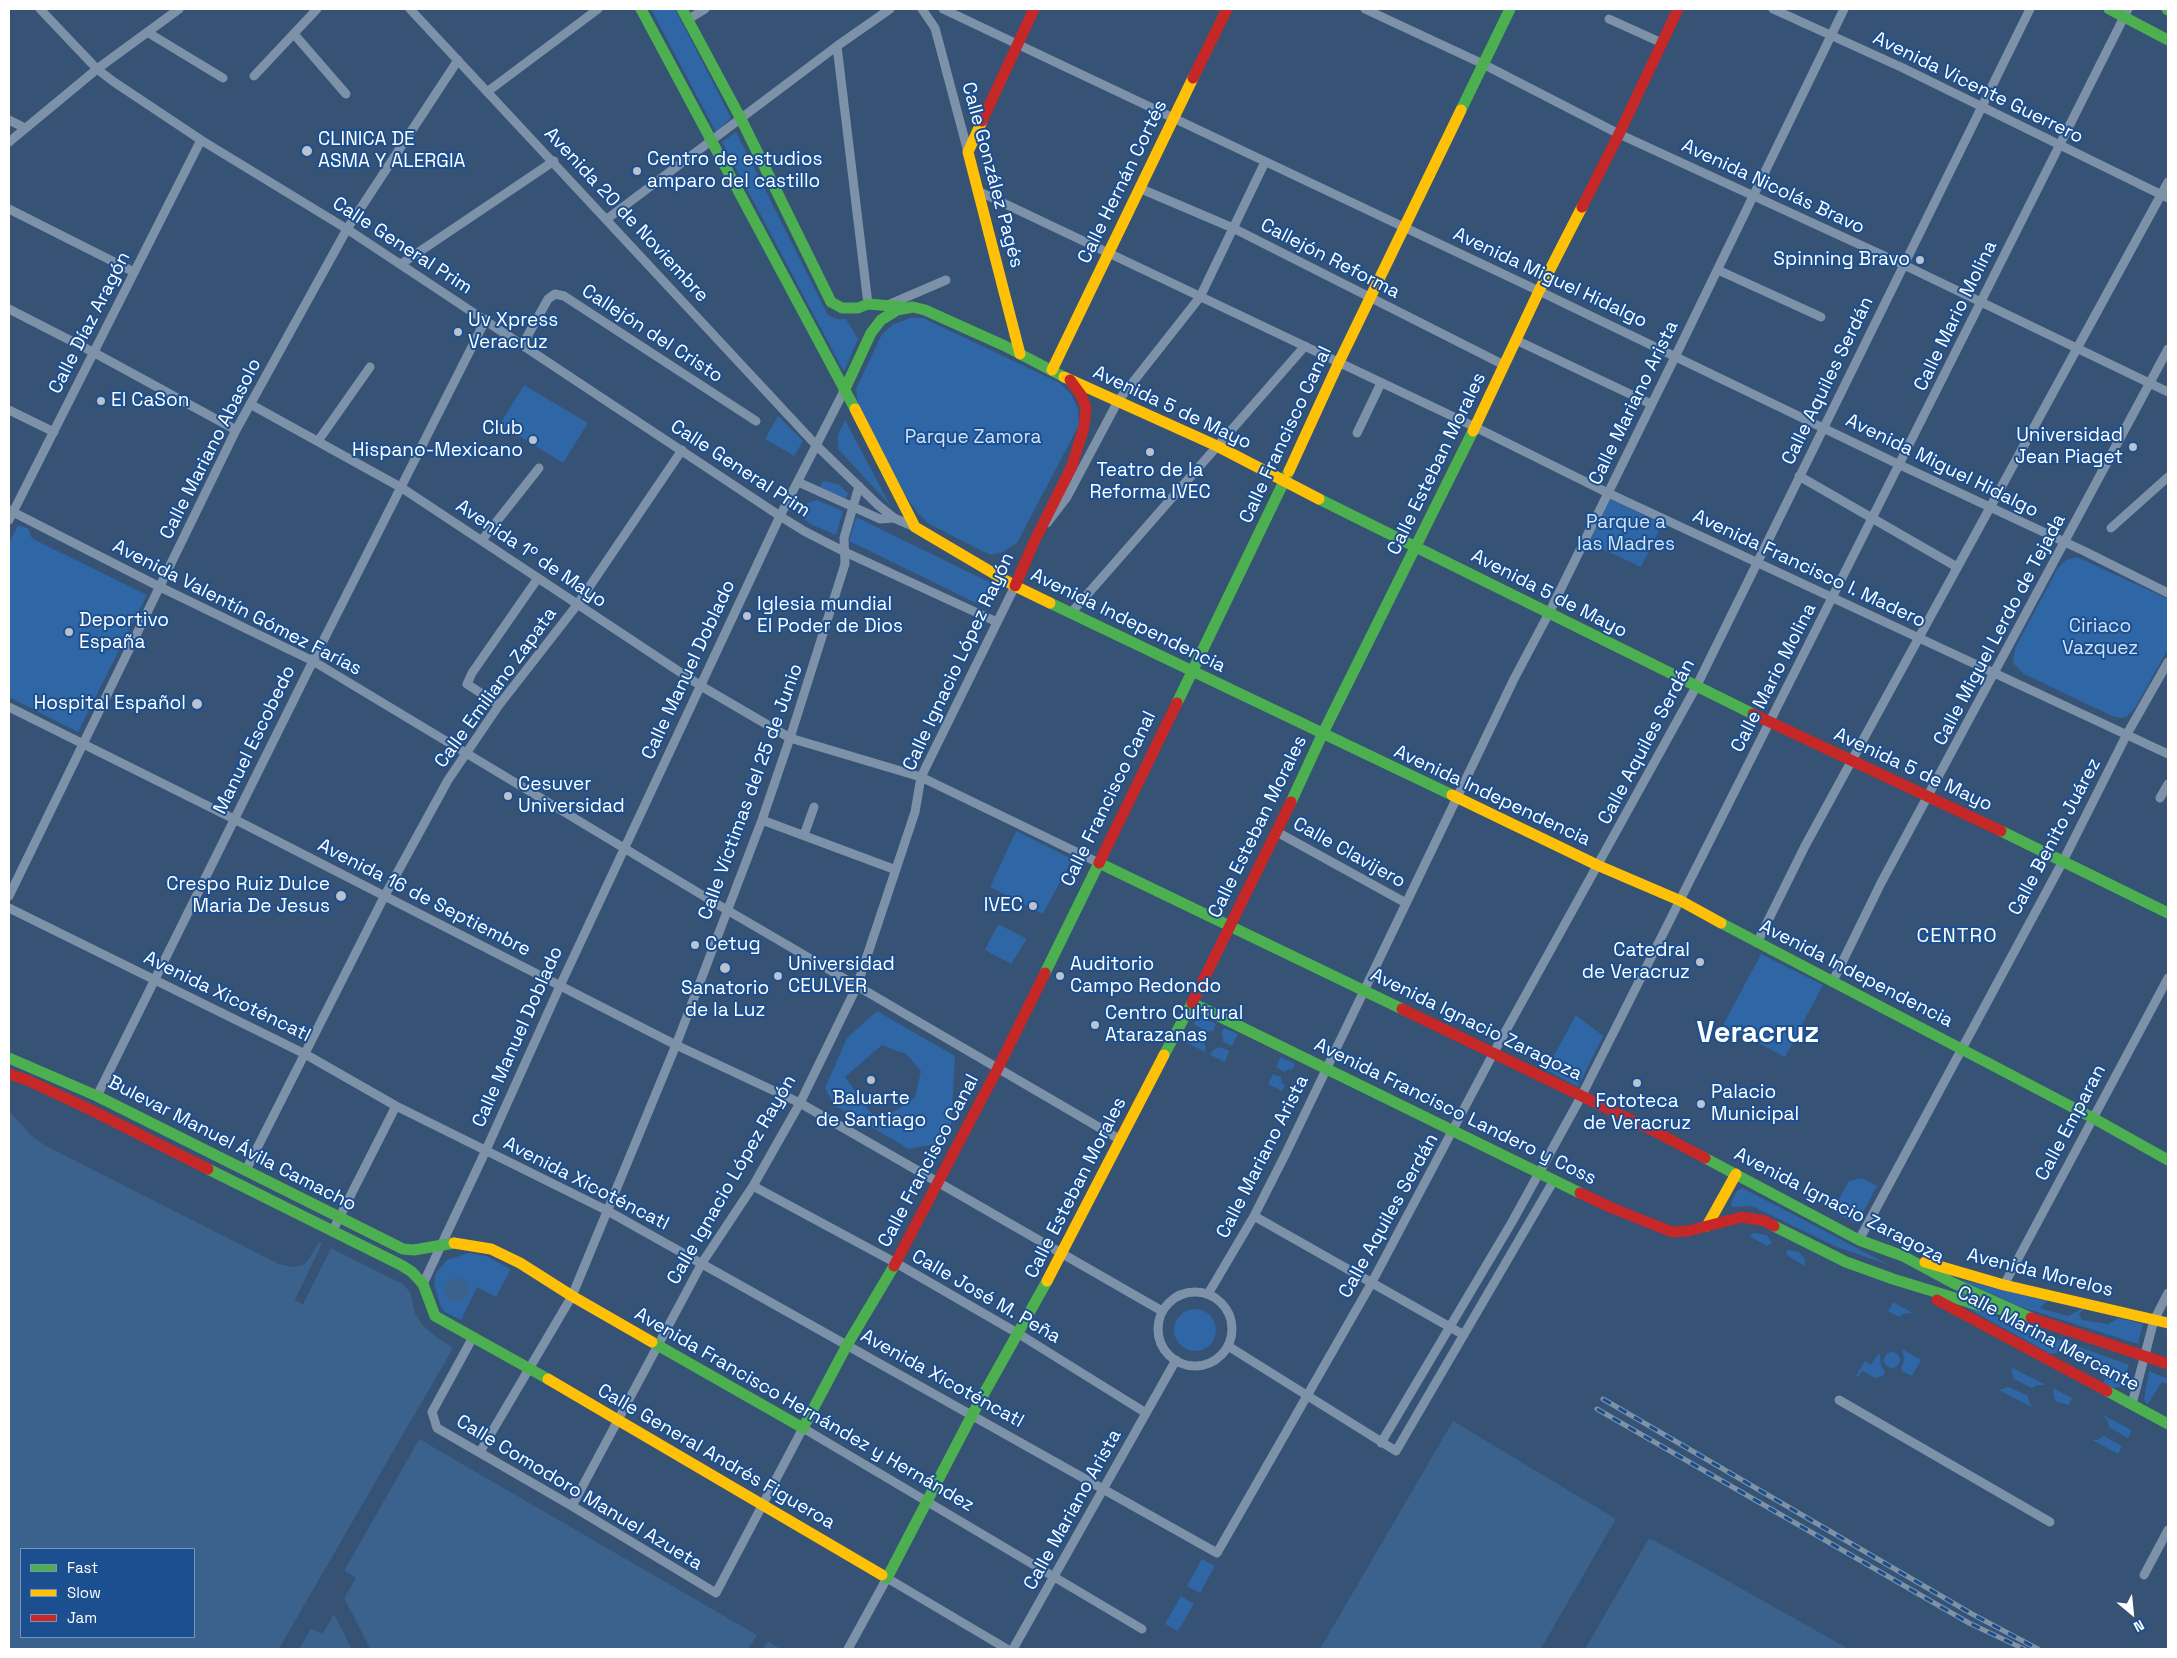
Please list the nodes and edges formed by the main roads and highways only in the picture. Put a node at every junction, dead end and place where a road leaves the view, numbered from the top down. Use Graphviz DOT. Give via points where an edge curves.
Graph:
graph roads {
  1 [pos="641,9"];
  2 [pos="682,9"];
  3 [pos="1034,9"];
  4 [pos="1227,9"];
  5 [pos="1510,9"];
  6 [pos="1678,9"];
  7 [pos="2109,9"];
  8 [pos="2126,13"];
  9 [pos="2168,40"];
  10 [pos="885,306"];
  11 [pos="913,307"];
  12 [pos="881,320"];
  13 [pos="1020,354"];
  14 [pos="1052,370"];
  15 [pos="1070,380"];
  16 [pos="844,391"];
  17 [pos="1284,482"];
  18 [pos="1416,547"];
  19 [pos="1015,586"];
  20 [pos="1192,671"];
  21 [pos="1322,735"];
  22 [pos="1099,863"];
  23 [pos="2168,913"];
  24 [pos="1230,926"];
  25 [pos="1192,1003"];
  26 [pos="9,1058"];
  27 [pos="9,1074"];
  28 [pos="2168,1160"];
  29 [pos="1736,1174"];
  30 [pos="1707,1226"];
  31 [pos="441,1244"];
  32 [pos="1903,1256"];
  33 [pos="423,1284"];
  34 [pos="1910,1285"];
  35 [pos="2012,1311"];
  36 [pos="2168,1323"];
  37 [pos="2168,1364"];
  38 [pos="2168,1424"];
  39 [pos="803,1428"];
  40 [pos="887,1578"];
  1 -- 16 [label="main road"];
  2 -- 10 [label="main road, Avenida 5 de Mayo" via="742,119 831,302 842,308 868,304"];
  3 -- 13 [label="main road, Calle González Pagés" via="968,152"];
  4 -- 14 [label="main road, Calle Hernán Cortés"];
  5 -- 17 [label="main road, Calle Francisco Canal"];
  6 -- 18 [label="main road, Calle Esteban Morales"];
  7 -- 8 [label="main road"];
  8 -- 9 [label="main road"];
  10 -- 11 [label="main road, Avenida 5 de Mayo"];
  10 -- 12 [label="main road, Calle Manuel Doblado"];
  11 -- 12 [label="main road, Calle Manuel Doblado" via="897,310"];
  11 -- 13 [label="main road, Avenida 5 de Mayo"];
  12 -- 16 [label="main road, Calle Manuel Doblado" via="871,333"];
  13 -- 14 [label="main road, Avenida 5 de Mayo"];
  14 -- 15 [label="main road, Avenida 5 de Mayo"];
  15 -- 17 [label="main road, Avenida 5 de Mayo" via="1217,446"];
  15 -- 19 [label="main road, Calle Ignacio López Rayón" via="1086,408 1084,428 1072,466"];
  16 -- 19 [label="main road, Avenida Independencia" via="915,527"];
  17 -- 18 [label="main road, Avenida 5 de Mayo"];
  17 -- 20 [label="main road, Calle Francisco Canal"];
  18 -- 21 [label="main road, Calle Esteban Morales"];
  18 -- 23 [label="main road, Avenida 5 de Mayo" via="1696,687"];
  19 -- 20 [label="main road, Avenida Independencia"];
  20 -- 21 [label="main road, Avenida Independencia"];
  20 -- 22 [label="main road, Calle Francisco Canal"];
  21 -- 24 [label="main road, Calle Esteban Morales"];
  21 -- 28 [label="main road, Avenida Independencia" via="1597,865 1681,900"];
  22 -- 24 [label="main road, Avenida Ignacio Zaragoza"];
  22 -- 39 [label="main road, Calle Francisco Canal" via="939,1182"];
  24 -- 25 [label="main road, Calle Esteban Morales"];
  24 -- 29 [label="main road, Avenida Ignacio Zaragoza" via="1582,1095"];
  25 -- 30 [label="main road, Avenida Francisco Landero y Coss" via="1554,1180 1660,1228 1688,1232"];
  25 -- 40 [label="main road, Calle Esteban Morales" via="1119,1139 1062,1255 972,1415"];
  26 -- 31 [label="main road, Bulevar Manuel Ávila Camacho" via="97,1096 403,1249"];
  27 -- 33 [label="main road, Bulevar Manuel Ávila Camacho" via="89,1109 333,1230 407,1268"];
  29 -- 30 [label="main road"];
  29 -- 32 [label="main road, Avenida Ignacio Zaragoza" via="1859,1240"];
  30 -- 34 [label="main road, Calle Marina Mercante" via="1742,1217 1765,1221 1846,1262"];
  31 -- 39 [label="main road, Avenida Francisco Hernández y Hernández" via="491,1249"];
  32 -- 35 [label="main road, Avenida Ignacio Zaragoza"];
  32 -- 36 [label="main road, Avenida Morelos" via="2004,1285"];
  33 -- 40 [label="main road, Calle General Andrés Figueroa" via="435,1316 443,1322 620,1420"];
  34 -- 35 [label="main road, Calle Marina Mercante" via="1981,1306"];
  34 -- 38 [label="main road, Calle Marina Mercante"];
  35 -- 37 [label="main road, bridge"];
}
